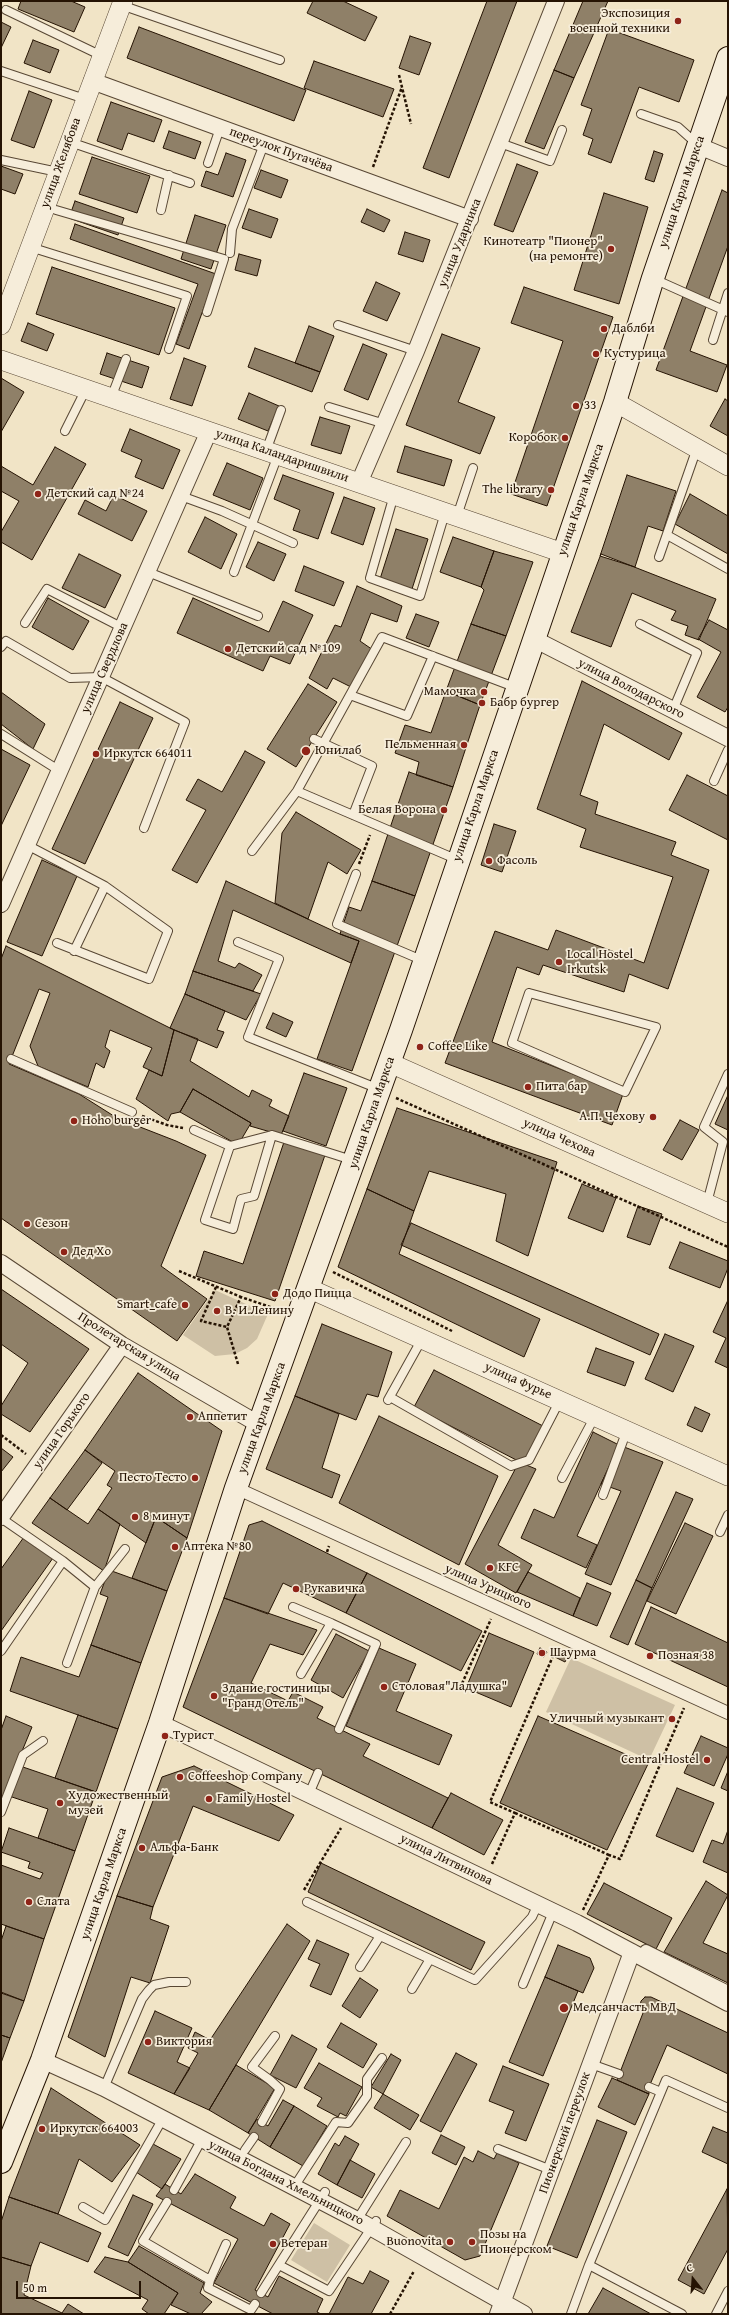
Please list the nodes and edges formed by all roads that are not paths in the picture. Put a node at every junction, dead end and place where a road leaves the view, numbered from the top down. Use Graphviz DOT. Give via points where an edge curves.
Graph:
graph roads {
  1 [pos="556,1"];
  2 [pos="122,3"];
  3 [pos="6,10"];
  4 [pos="102,56"];
  5 [pos="728,58"];
  6 [pos="280,60"];
  7 [pos="1,71"];
  8 [pos="92,81"];
  9 [pos="85,99"];
  10 [pos="641,114"];
  11 [pos="220,128"];
  12 [pos="562,130"];
  13 [pos="69,141"];
  14 [pos="500,143"];
  15 [pos="264,144"];
  16 [pos="699,146"];
  17 [pos="728,158"];
  18 [pos="1,160"];
  19 [pos="208,163"];
  20 [pos="58,172"];
  21 [pos="169,175"];
  22 [pos="190,183"];
  23 [pos="56,210"];
  24 [pos="161,210"];
  25 [pos="470,218"];
  26 [pos="30,247"];
  27 [pos="230,253"];
  28 [pos="653,278"];
  29 [pos="728,292"];
  30 [pos="207,312"];
  31 [pos="728,312"];
  32 [pos="1,325"];
  33 [pos="338,325"];
  34 [pos="713,340"];
  35 [pos="169,349"];
  36 [pos="416,351"];
  37 [pos="126,359"];
  38 [pos="1,360"];
  39 [pos="86,389"];
  40 [pos="110,398"];
  41 [pos="615,402"];
  42 [pos="329,407"];
  43 [pos="281,410"];
  44 [pos="385,424"];
  45 [pos="65,431"];
  46 [pos="209,431"];
  47 [pos="697,448"];
  48 [pos="272,453"];
  49 [pos="728,466"];
  50 [pos="473,468"];
  51 [pos="359,483"];
  52 [pos="394,495"];
  53 [pos="182,496"];
  54 [pos="451,514"];
  55 [pos="252,524"];
  56 [pos="667,535"];
  57 [pos="293,542"];
  58 [pos="562,552"];
  59 [pos="659,557"];
  60 [pos="728,569"];
  61 [pos="148,572"];
  62 [pos="234,572"];
  63 [pos="258,616"];
  64 [pos="25,623"];
  65 [pos="640,624"];
  66 [pos="123,628"];
  67 [pos="534,639"];
  68 [pos="1,647"];
  69 [pos="432,656"];
  70 [pos="101,677"];
  71 [pos="518,688"];
  72 [pos="350,695"];
  73 [pos="673,710"];
  74 [pos="1,734"];
  75 [pos="314,739"];
  76 [pos="728,740"];
  77 [pos="324,743"];
  78 [pos="60,771"];
  79 [pos="714,781"];
  80 [pos="297,791"];
  81 [pos="353,815"];
  82 [pos="144,828"];
  83 [pos="27,845"];
  84 [pos="252,851"];
  85 [pos="458,860"];
  86 [pos="356,874"];
  87 [pos="105,886"];
  88 [pos="1,904"];
  89 [pos="238,942"];
  90 [pos="56,943"];
  91 [pos="74,950"];
  92 [pos="424,961"];
  93 [pos="656,1027"];
  94 [pos="11,1059"];
  95 [pos="390,1063"];
  96 [pos="728,1074"];
  97 [pos="387,1093"];
  98 [pos="132,1112"];
  99 [pos="194,1130"];
  100 [pos="272,1135"];
  101 [pos="230,1146"];
  102 [pos="355,1161"];
  103 [pos="707,1203"];
  104 [pos="728,1213"];
  105 [pos="1,1263"];
  106 [pos="308,1288"];
  107 [pos="422,1338"];
  108 [pos="122,1345"];
  109 [pos="560,1400"];
  110 [pos="595,1416"];
  111 [pos="260,1425"];
  112 [pos="627,1430"];
  113 [pos="728,1476"];
  114 [pos="562,1478"];
  115 [pos="236,1488"];
  116 [pos="603,1495"];
  117 [pos="728,1515"];
  118 [pos="1,1517"];
  119 [pos="720,1532"];
  120 [pos="125,1549"];
  121 [pos="63,1561"];
  122 [pos="95,1587"];
  123 [pos="294,1607"];
  124 [pos="331,1623"];
  125 [pos="1,1651"];
  126 [pos="67,1663"];
  127 [pos="301,1674"];
  128 [pos="728,1713"];
  129 [pos="160,1723"];
  130 [pos="339,1729"];
  131 [pos="43,1741"];
  132 [pos="318,1773"];
  133 [pos="309,1794"];
  134 [pos="1,1812"];
  135 [pos="307,1902"];
  136 [pos="538,1904"];
  137 [pos="553,1912"];
  138 [pos="380,1936"];
  139 [pos="639,1951"];
  140 [pos="430,1959"];
  141 [pos="360,1967"];
  142 [pos="186,1982"];
  143 [pos="523,1984"];
  144 [pos="412,1989"];
  145 [pos="728,1992"];
  146 [pos="728,2003"];
  147 [pos="274,2036"];
  148 [pos="382,2058"];
  149 [pos="42,2060"];
  150 [pos="591,2064"];
  151 [pos="619,2074"];
  152 [pos="649,2087"];
  153 [pos="104,2088"];
  154 [pos="661,2092"];
  155 [pos="728,2108"];
  156 [pos="162,2120"];
  157 [pos="262,2122"];
  158 [pos="254,2137"];
  159 [pos="202,2139"];
  160 [pos="406,2142"];
  161 [pos="498,2148"];
  162 [pos="245,2150"];
  163 [pos="1,2162"];
  164 [pos="551,2170"];
  165 [pos="294,2187"];
  166 [pos="174,2190"];
  167 [pos="322,2196"];
  168 [pos="167,2202"];
  169 [pos="84,2207"];
  170 [pos="368,2223"];
  171 [pos="226,2244"];
  172 [pos="279,2265"];
  173 [pos="589,2265"];
  174 [pos="210,2280"];
  175 [pos="728,2291"];
  176 [pos="261,2293"];
  177 [pos="255,2304"];
  178 [pos="500,2308"];
  179 [pos="524,2314"];
  180 [pos="571,2314"];
  181 [pos="682,2314"];
  182 [pos="716,2314"];
  1 -- 14 [label="street, улица Ударника"];
  2 -- 4 [label="street, улица Желябова"];
  2 -- 6 [label="lane"];
  3 -- 4 [label="lane"];
  4 -- 8 [label="street, улица Желябова"];
  5 -- 16 [label="main road, улица Карла Маркса"];
  7 -- 9 [label="lane"];
  8 -- 9 [label="street, улица Желябова"];
  8 -- 11 [label="street, переулок Пугачёва"];
  9 -- 13 [label="street, улица Желябова"];
  10 -- 16 [label="lane" via="678,127"];
  11 -- 15 [label="street, переулок Пугачёва"];
  11 -- 19 [label="lane"];
  12 -- 14 [label="lane" via="550,161"];
  13 -- 20 [label="street, улица Желябова"];
  13 -- 21 [label="lane"];
  14 -- 25 [label="street, улица Ударника"];
  15 -- 25 [label="street, переулок Пугачёва"];
  15 -- 27 [label="lane" via="232,229"];
  16 -- 17 [label="street"];
  16 -- 28 [label="main road, улица Карла Маркса"];
  18 -- 20 [label="lane"];
  20 -- 26 [label="street, улица Желябова"];
  21 -- 22 [label="lane"];
  21 -- 24 [label="lane"];
  23 -- 30 [label="lane" via="224,259"];
  25 -- 36 [label="street, улица Ударника"];
  26 -- 32 [label="street, улица Желябова"];
  26 -- 35 [label="lane" via="187,296"];
  28 -- 31 [label="lane"];
  28 -- 41 [label="main road, улица Карла Маркса"];
  29 -- 34 [label="lane"];
  33 -- 36 [label="lane"];
  36 -- 44 [label="street, улица Ударника"];
  37 -- 40 [label="lane"];
  38 -- 39 [label="street, улица Каландаришвили"];
  39 -- 40 [label="street, улица Каландаришвили"];
  39 -- 45 [label="lane"];
  40 -- 46 [label="street, улица Каландаришвили"];
  41 -- 47 [label="street"];
  41 -- 58 [label="main road, улица Карла Маркса"];
  42 -- 44 [label="lane"];
  43 -- 48 [label="lane"];
  44 -- 51 [label="street, улица Ударника"];
  46 -- 48 [label="street, улица Каландаришвили"];
  46 -- 53 [label="street, улица Свердлова"];
  47 -- 49 [label="street"];
  47 -- 56 [label="lane"];
  48 -- 51 [label="street, улица Каландаришвили"];
  48 -- 55 [label="lane"];
  50 -- 54 [label="lane"];
  51 -- 52 [label="street, улица Каландаришвили"];
  52 -- 54 [label="street, улица Каландаришвили"];
  52 -- 54 [label="lane" via="370,578 420,596"];
  53 -- 55 [label="lane"];
  53 -- 61 [label="street, улица Свердлова"];
  54 -- 58 [label="street, улица Каландаришвили"];
  55 -- 57 [label="lane"];
  55 -- 62 [label="lane"];
  56 -- 59 [label="lane"];
  56 -- 60 [label="lane"];
  58 -- 67 [label="main road, улица Карла Маркса"];
  61 -- 63 [label="lane"];
  61 -- 66 [label="street, улица Свердлова"];
  64 -- 66 [label="lane" via="47,589"];
  65 -- 73 [label="lane" via="697,653"];
  66 -- 70 [label="street, улица Свердлова"];
  67 -- 71 [label="main road, улица Карла Маркса"];
  67 -- 73 [label="street, улица Володарского"];
  68 -- 70 [label="lane" via="6,641 70,678"];
  69 -- 71 [label="lane"];
  69 -- 72 [label="lane" via="382,637"];
  69 -- 72 [label="lane" via="407,716"];
  70 -- 78 [label="street, улица Свердлова"];
  70 -- 82 [label="lane" via="185,722"];
  71 -- 85 [label="main road, улица Карла Маркса"];
  72 -- 77 [label="lane"];
  73 -- 76 [label="street, улица Володарского"];
  74 -- 78 [label="lane"];
  75 -- 77 [label="lane"];
  76 -- 79 [label="lane"];
  77 -- 80 [label="lane"];
  77 -- 81 [label="lane" via="372,766"];
  78 -- 83 [label="street, улица Свердлова"];
  80 -- 81 [label="lane"];
  80 -- 84 [label="lane"];
  81 -- 85 [label="lane"];
  83 -- 87 [label="lane"];
  83 -- 88 [label="street, улица Свердлова"];
  85 -- 92 [label="main road, улица Карла Маркса"];
  86 -- 92 [label="lane" via="337,924"];
  87 -- 91 [label="lane"];
  87 -- 91 [label="lane" via="168,931 149,979"];
  89 -- 97 [label="lane" via="279,959 248,1037"];
  90 -- 91 [label="lane"];
  92 -- 95 [label="main road, улица Карла Маркса"];
  93 -- 93 [label="lane" via="529,993 512,1043 624,1092"];
  94 -- 98 [label="lane"];
  95 -- 97 [label="main road, улица Карла Маркса"];
  95 -- 103 [label="street, улица Чехова"];
  96 -- 103 [label="lane" via="704,1127 723,1142"];
  97 -- 102 [label="main road, улица Карла Маркса"];
  99 -- 101 [label="lane"];
  100 -- 101 [label="lane"];
  100 -- 101 [label="lane" via="254,1196 241,1199 233,1229 205,1220"];
  100 -- 102 [label="lane"];
  102 -- 106 [label="main road, улица Карла Маркса"];
  103 -- 104 [label="street, улица Чехова"];
  105 -- 108 [label="street, Пролетарская улица"];
  106 -- 107 [label="street, улица Фурье"];
  106 -- 111 [label="main road, улица Карла Маркса"];
  107 -- 109 [label="street, улица Фурье"];
  107 -- 109 [label="lane" via="389,1399 511,1466 529,1460"];
  108 -- 111 [label="street, Пролетарская улица"];
  108 -- 118 [label="street, улица Горького"];
  109 -- 110 [label="street, улица Фурье"];
  110 -- 112 [label="street, улица Фурье"];
  110 -- 114 [label="lane"];
  111 -- 115 [label="main road, улица Карла Маркса"];
  112 -- 113 [label="street, улица Фурье"];
  112 -- 116 [label="lane"];
  115 -- 128 [label="street, улица Урицкого"];
  115 -- 129 [label="main road, улица Карла Маркса"];
  117 -- 119 [label="lane"];
  118 -- 121 [label="lane"];
  120 -- 122 [label="lane"];
  121 -- 122 [label="lane"];
  121 -- 125 [label="lane"];
  122 -- 126 [label="lane"];
  123 -- 124 [label="lane"];
  124 -- 127 [label="lane"];
  124 -- 130 [label="lane" via="376,1644"];
  129 -- 133 [label="street, улица Литвинова"];
  129 -- 149 [label="main road, улица Карла Маркса"];
  131 -- 134 [label="lane" via="23,1755"];
  132 -- 133 [label="lane"];
  133 -- 136 [label="street, улица Литвинова"];
  135 -- 138 [label="lane"];
  136 -- 137 [label="street, улица Литвинова"];
  136 -- 140 [label="lane" via="532,1917 475,1980"];
  137 -- 139 [label="street, улица Литвинова"];
  137 -- 143 [label="lane"];
  138 -- 140 [label="lane"];
  138 -- 141 [label="lane"];
  139 -- 145 [label="street"];
  139 -- 146 [label="street, улица Литвинова"];
  139 -- 150 [label="street, Пионерский переулок"];
  140 -- 144 [label="lane"];
  142 -- 153 [label="lane" via="154,1985 142,1999"];
  147 -- 157 [label="lane" via="252,2067 280,2089"];
  148 -- 165 [label="lane" via="367,2079 367,2096 348,2123 336,2122"];
  149 -- 153 [label="street, улица Богдана Хмельницкого"];
  149 -- 163 [label="main road, улица Карла Маркса"];
  150 -- 151 [label="lane"];
  150 -- 164 [label="street, Пионерский переулок"];
  152 -- 154 [label="lane"];
  153 -- 156 [label="street, улица Богдана Хмельницкого"];
  154 -- 155 [label="lane" via="666,2080"];
  154 -- 173 [label="lane"];
  156 -- 159 [label="street, улица Богдана Хмельницкого"];
  156 -- 169 [label="lane" via="105,2220"];
  158 -- 162 [label="lane"];
  159 -- 165 [label="street, улица Богдана Хмельницкого"];
  159 -- 166 [label="lane"];
  160 -- 170 [label="lane"];
  161 -- 164 [label="lane"];
  164 -- 178 [label="street, Пионерский переулок"];
  165 -- 167 [label="street, улица Богдана Хмельницкого"];
  167 -- 170 [label="street, улица Богдана Хмельницкого"];
  167 -- 172 [label="lane"];
  168 -- 174 [label="lane" via="143,2241"];
  170 -- 172 [label="lane" via="329,2291"];
  170 -- 178 [label="street, улица Богдана Хмельницкого"];
  171 -- 174 [label="lane"];
  172 -- 176 [label="lane"];
  173 -- 180 [label="lane"];
  173 -- 181 [label="lane"];
  174 -- 177 [label="lane" via="208,2288 251,2310"];
  175 -- 182 [label="lane"];
  178 -- 179 [label="street, улица Богдана Хмельницкого"];
}
